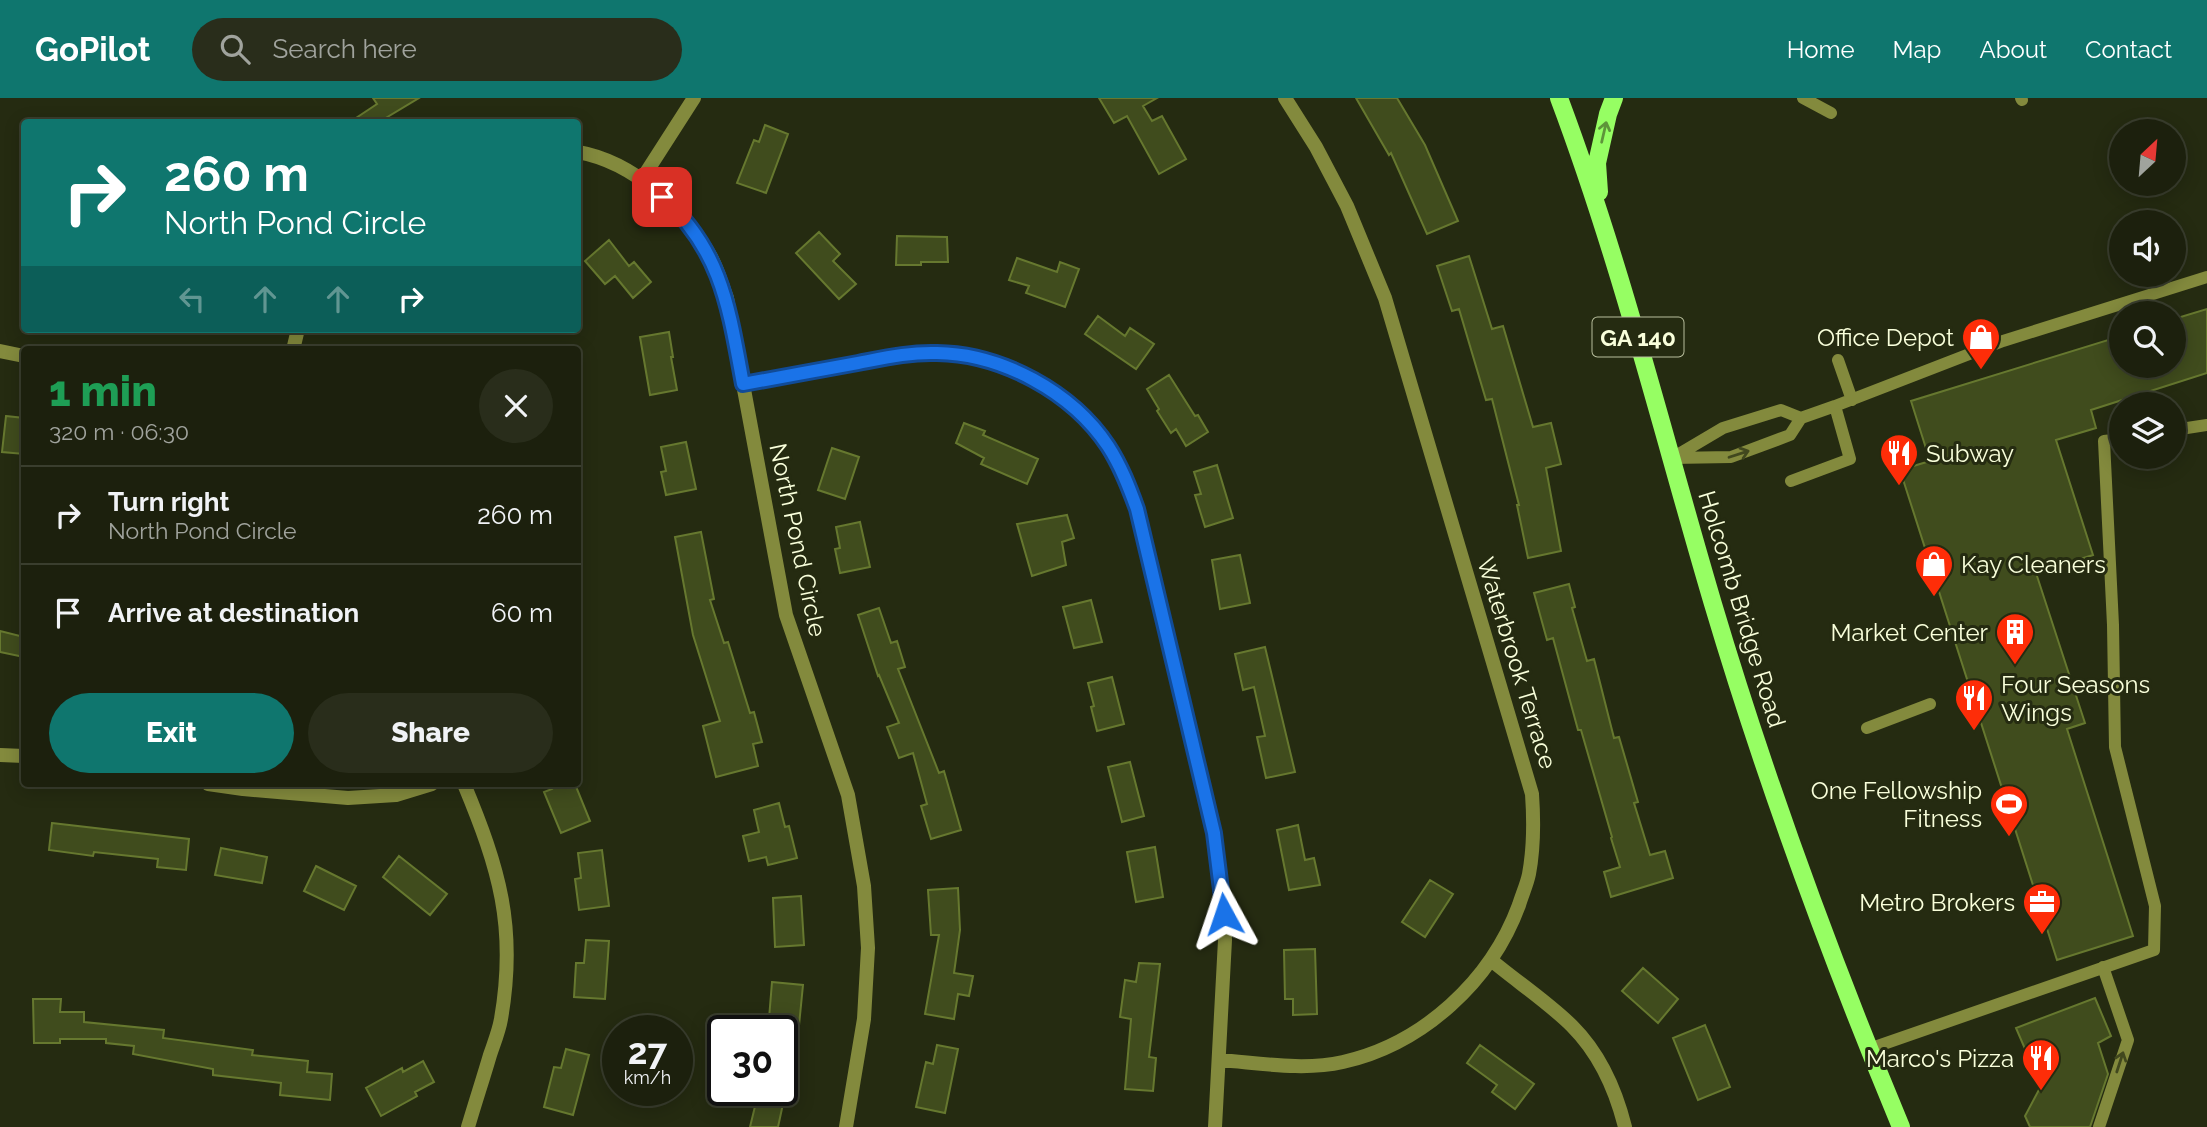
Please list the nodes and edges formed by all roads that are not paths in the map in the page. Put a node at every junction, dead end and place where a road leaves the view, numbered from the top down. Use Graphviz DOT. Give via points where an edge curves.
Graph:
graph roads {
  1 [pos="694,98"];
  2 [pos="1284,98"];
  3 [pos="1559,98"];
  4 [pos="1614,98"];
  5 [pos="1803,98"];
  6 [pos="1831,113"];
  7 [pos="581,152"];
  8 [pos="642,179"];
  9 [pos="1601,217"];
  10 [pos="2207,277"];
  11 [pos="0,351"];
  12 [pos="21,355"];
  13 [pos="1838,360"];
  14 [pos="743,384"];
  15 [pos="1852,400"];
  16 [pos="1835,406"];
  17 [pos="1801,418"];
  18 [pos="2207,425"];
  19 [pos="2186,428"];
  20 [pos="2109,441"];
  21 [pos="1672,458"];
  22 [pos="1791,481"];
  23 [pos="1930,704"];
  24 [pos="1867,728"];
  25 [pos="0,755"];
  26 [pos="21,756"];
  27 [pos="229,787"];
  28 [pos="422,787"];
  29 [pos="465,787"];
  30 [pos="1491,960"];
  31 [pos="2103,967"];
  32 [pos="1869,1049"];
  33 [pos="1220,1060"];
  34 [pos="468,1127"];
  35 [pos="846,1127"];
  36 [pos="1215,1127"];
  37 [pos="1625,1127"];
  38 [pos="1901,1127"];
  39 [pos="2099,1127"];
  1 -- 8 [label="street"];
  2 -- 30 [label="street, Waterbrook Terrace" via="1317,147 1347,206 1385,298 1532,794 1535,838 1529,877 1513,922"];
  3 -- 9 [label="main road, Holcomb Bridge Road / GA 140"];
  9 -- 4 [label="main road, one-way" via="1597,163"];
  5 -- 6 [label="lane"];
  7 -- 8 [label="street, North Pond Circle"];
  8 -- 14 [label="street, North Pond Circle" via="682,214 712,259 727,298"];
  9 -- 21 [label="main road, Holcomb Bridge Road / GA 140"];
  10 -- 15 [label="lane" via="2003,341"];
  11 -- 12 [label="street"];
  13 -- 15 [label="lane"];
  14 -- 33 [label="street" via="907,354 967,356 1008,367 1043,385 1080,414 1107,445 1125,475 1137,509 1214,833 1225,940"];
  14 -- 35 [label="street, North Pond Circle" via="786,615 848,794 864,886 869,948 864,1019"];
  15 -- 16 [label="lane"];
  16 -- 17 [label="lane"];
  16 -- 22 [label="lane" via="1850,459"];
  17 -- 21 [label="lane" via="1781,410 1723,428"];
  21 -- 17 [label="lane, one-way" via="1731,457 1790,435"];
  18 -- 19 [label="lane"];
  20 -- 31 [label="lane" via="2104,442 2115,747 2155,906 2154,950"];
  21 -- 32 [label="main road, Holcomb Bridge Road / GA 140" via="1761,756"];
  23 -- 24 [label="lane"];
  25 -- 26 [label="street"];
  27 -- 28 [label="street" via="348,798 396,795"];
  29 -- 34 [label="street" via="497,874 508,965 501,1022"];
  30 -- 33 [label="street, Waterbrook Terrace" via="1434,1020 1374,1053 1308,1067"];
  30 -- 37 [label="street" via="1572,1025 1590,1047 1604,1070"];
  31 -- 32 [label="lane"];
  39 -- 31 [label="lane, one-way" via="2128,1040"];
  32 -- 38 [label="main road, Holcomb Bridge Road / GA 140"];
  33 -- 36 [label="street"];
}
